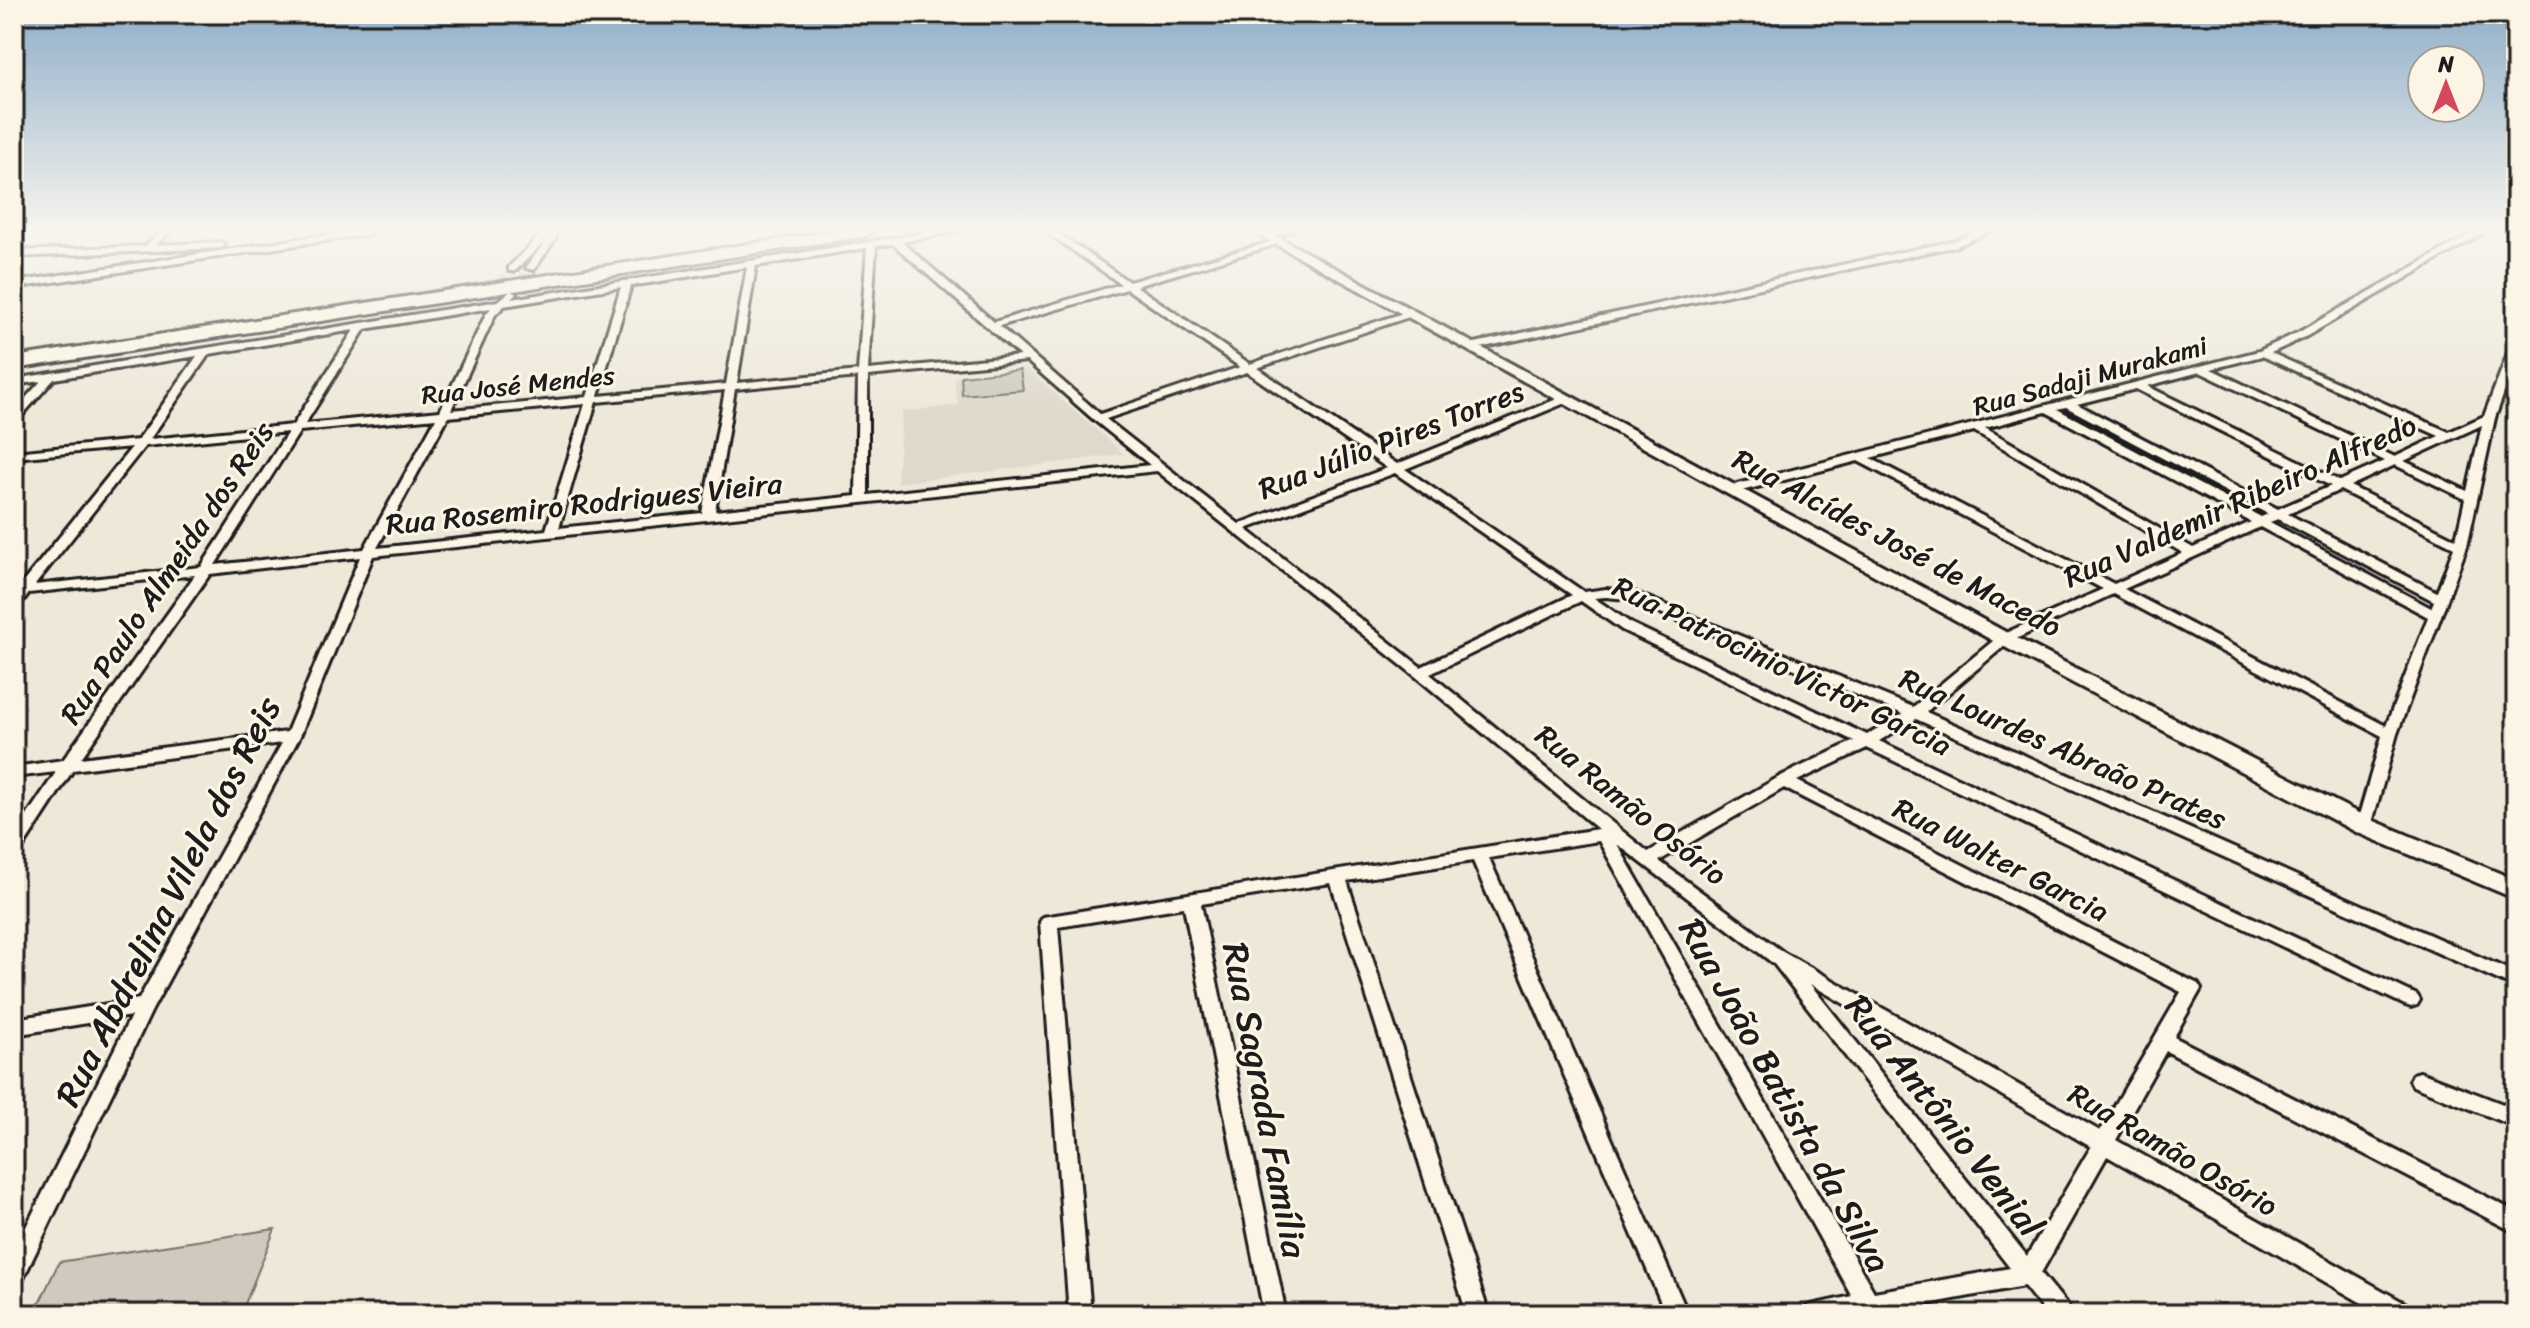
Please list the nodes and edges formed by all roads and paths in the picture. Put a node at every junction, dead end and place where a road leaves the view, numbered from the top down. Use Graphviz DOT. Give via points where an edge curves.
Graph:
graph roads {
  1 [pos="420,293"];
  2 [pos="493,293"];
  3 [pos="571,293"];
  4 [pos="624,293"];
  5 [pos="747,293"];
  6 [pos="867,293"];
  7 [pos="953,293"];
  8 [pos="1104,293"];
  9 [pos="1138,293"];
  10 [pos="1373,293"];
  11 [pos="1723,293"];
  12 [pos="2375,293"];
  13 [pos="511,294"];
  14 [pos="502,304"];
  15 [pos="489,305"];
  16 [pos="1409,314"];
  17 [pos="362,326"];
  18 [pos="990,326"];
  19 [pos="2516,345"];
  20 [pos="1470,347"];
  21 [pos="205,352"];
  22 [pos="2263,353"];
  23 [pos="14,355"];
  24 [pos="1027,358"];
  25 [pos="14,363"];
  26 [pos="1249,367"];
  27 [pos="2202,369"];
  28 [pos="863,373"];
  29 [pos="50,377"];
  30 [pos="14,382"];
  31 [pos="2137,385"];
  32 [pos="732,386"];
  33 [pos="1566,399"];
  34 [pos="592,400"];
  35 [pos="2068,404"];
  36 [pos="2049,409"];
  37 [pos="444,414"];
  38 [pos="14,418"];
  39 [pos="1098,418"];
  40 [pos="2489,418"];
  41 [pos="1977,428"];
  42 [pos="296,429"];
  43 [pos="2448,436"];
  44 [pos="141,443"];
  45 [pos="14,455"];
  46 [pos="1862,458"];
  47 [pos="2395,461"];
  48 [pos="1159,467"];
  49 [pos="1398,468"];
  50 [pos="2341,485"];
  51 [pos="1730,490"];
  52 [pos="2472,498"];
  53 [pos="862,499"];
  54 [pos="2278,514"];
  55 [pos="708,516"];
  56 [pos="2258,523"];
  57 [pos="1236,529"];
  58 [pos="551,533"];
  59 [pos="2461,546"];
  60 [pos="368,553"];
  61 [pos="2192,553"];
  62 [pos="205,571"];
  63 [pos="2111,590"];
  64 [pos="20,591"];
  65 [pos="1581,596"];
  66 [pos="2440,599"];
  67 [pos="14,603"];
  68 [pos="2433,614"];
  69 [pos="2004,639"];
  70 [pos="1420,673"];
  71 [pos="1915,713"];
  72 [pos="2390,734"];
  73 [pos="293,736"];
  74 [pos="1868,741"];
  75 [pos="68,765"];
  76 [pos="14,772"];
  77 [pos="1784,781"];
  78 [pos="2364,826"];
  79 [pos="1609,833"];
  80 [pos="14,848"];
  81 [pos="1479,855"];
  82 [pos="1647,860"];
  83 [pos="1338,878"];
  84 [pos="2516,890"];
  85 [pos="1191,899"];
  86 [pos="1777,957"];
  87 [pos="2516,981"];
  88 [pos="2411,1000"];
  89 [pos="145,1006"];
  90 [pos="14,1027"];
  91 [pos="2163,1040"];
  92 [pos="2420,1080"];
  93 [pos="2516,1118"];
  94 [pos="2103,1145"];
  95 [pos="2516,1223"];
  96 [pos="14,1274"];
  97 [pos="2028,1275"];
  98 [pos="1867,1302"];
  99 [pos="1080,1314"];
  100 [pos="1275,1314"];
  101 [pos="1478,1314"];
  102 [pos="1677,1314"];
  103 [pos="1815,1314"];
  104 [pos="2060,1314"];
  105 [pos="2402,1314"];
  1 -- 23 [label="highway"];
  2 -- 25 [label="highway"];
  3 -- 14 [label="street"];
  4 -- 34 [label="street"];
  5 -- 32 [label="street"];
  6 -- 28 [label="street"];
  7 -- 18 [label="street, Rua Ramão Osório"];
  8 -- 18 [label="street"];
  9 -- 26 [label="street, Rua Patrocinio Victor Garcia"];
  10 -- 16 [label="street, Rua Alcídes José de Macedo"];
  11 -- 20 [label="street"];
  12 -- 22 [label="street, Rua Sadaji Murakami"];
  13 -- 14 [label="street"];
  14 -- 15 [label="street"];
  15 -- 17 [label="street"];
  15 -- 37 [label="street, Rua Abdrelina Vilela dos Reis"];
  16 -- 20 [label="street, Rua Alcídes José de Macedo"];
  16 -- 26 [label="street"];
  17 -- 21 [label="street"];
  17 -- 42 [label="street, Rua Paulo Almeida dos Reis"];
  18 -- 24 [label="street, Rua Ramão Osório"];
  19 -- 40 [label="street"];
  20 -- 33 [label="street, Rua Alcídes José de Macedo"];
  21 -- 29 [label="street"];
  21 -- 44 [label="street"];
  22 -- 27 [label="street, Rua Sadaji Murakami"];
  22 -- 43 [label="street"];
  24 -- 28 [label="street, Rua José Mendes"];
  24 -- 39 [label="street, Rua Ramão Osório"];
  26 -- 39 [label="street"];
  26 -- 49 [label="street, Rua Patrocinio Victor Garcia"];
  27 -- 31 [label="street, Rua Sadaji Murakami"];
  27 -- 47 [label="street"];
  28 -- 32 [label="street, Rua José Mendes"];
  28 -- 53 [label="street"];
  29 -- 30 [label="street"];
  29 -- 38 [label="street"];
  31 -- 35 [label="street, Rua Sadaji Murakami"];
  31 -- 50 [label="street"];
  32 -- 34 [label="street, Rua José Mendes"];
  32 -- 55 [label="street"];
  33 -- 49 [label="street, Rua Júlio Pires Torres"];
  33 -- 51 [label="street, Rua Alcídes José de Macedo"];
  34 -- 37 [label="street, Rua José Mendes"];
  34 -- 58 [label="street"];
  35 -- 36 [label="street, Rua Sadaji Murakami"];
  35 -- 54 [label="street"];
  36 -- 41 [label="street, Rua Sadaji Murakami"];
  36 -- 56 [label="street"];
  37 -- 42 [label="street, Rua José Mendes"];
  37 -- 60 [label="street, Rua Abdrelina Vilela dos Reis"];
  39 -- 48 [label="street, Rua Ramão Osório"];
  40 -- 43 [label="street, Rua Valdemir Ribeiro Alfredo"];
  40 -- 52 [label="street"];
  41 -- 46 [label="street, Rua Sadaji Murakami"];
  41 -- 61 [label="street"];
  42 -- 44 [label="street, Rua José Mendes"];
  42 -- 62 [label="street, Rua Paulo Almeida dos Reis"];
  43 -- 47 [label="street, Rua Valdemir Ribeiro Alfredo"];
  44 -- 45 [label="street, Rua José Mendes"];
  44 -- 64 [label="street"];
  46 -- 51 [label="street, Rua Sadaji Murakami"];
  46 -- 63 [label="street"];
  47 -- 50 [label="street, Rua Valdemir Ribeiro Alfredo"];
  47 -- 52 [label="street"];
  48 -- 53 [label="street, Rua Rosemiro Rodrigues Vieira"];
  48 -- 57 [label="street, Rua Ramão Osório"];
  49 -- 57 [label="street, Rua Júlio Pires Torres"];
  49 -- 65 [label="street, Rua Patrocinio Victor Garcia"];
  50 -- 54 [label="street, Rua Valdemir Ribeiro Alfredo"];
  50 -- 59 [label="street"];
  51 -- 69 [label="street, Rua Alcídes José de Macedo"];
  52 -- 59 [label="street"];
  53 -- 55 [label="street, Rua Rosemiro Rodrigues Vieira"];
  54 -- 56 [label="street, Rua Valdemir Ribeiro Alfredo"];
  54 -- 66 [label="street"];
  55 -- 58 [label="street, Rua Rosemiro Rodrigues Vieira"];
  56 -- 61 [label="street, Rua Valdemir Ribeiro Alfredo"];
  56 -- 68 [label="street"];
  57 -- 70 [label="street, Rua Ramão Osório"];
  58 -- 60 [label="street, Rua Rosemiro Rodrigues Vieira"];
  59 -- 66 [label="street"];
  60 -- 62 [label="street, Rua Rosemiro Rodrigues Vieira"];
  60 -- 73 [label="street, Rua Abdrelina Vilela dos Reis"];
  61 -- 63 [label="street, Rua Valdemir Ribeiro Alfredo"];
  62 -- 64 [label="street, Rua Rosemiro Rodrigues Vieira"];
  62 -- 75 [label="street, Rua Paulo Almeida dos Reis"];
  63 -- 69 [label="street, Rua Valdemir Ribeiro Alfredo"];
  63 -- 72 [label="street"];
  64 -- 67 [label="street"];
  65 -- 70 [label="street"];
  65 -- 71 [label="street, Rua Lourdes Abraão Prates" via="1629,595"];
  65 -- 74 [label="street, Rua Patrocinio Victor Garcia" via="1627,627"];
  66 -- 68 [label="street"];
  68 -- 72 [label="street"];
  69 -- 71 [label="street, Rua Valdemir Ribeiro Alfredo"];
  69 -- 78 [label="street, Rua Alcídes José de Macedo"];
  70 -- 79 [label="street, Rua Ramão Osório"];
  71 -- 74 [label="street, Rua Valdemir Ribeiro Alfredo"];
  71 -- 87 [label="street, Rua Lourdes Abraão Prates"];
  72 -- 78 [label="street"];
  73 -- 75 [label="street"];
  73 -- 89 [label="street, Rua Abdrelina Vilela dos Reis"];
  74 -- 77 [label="street, Rua Valdemir Ribeiro Alfredo"];
  74 -- 88 [label="street, Rua Patrocinio Victor Garcia"];
  75 -- 76 [label="street"];
  75 -- 80 [label="street, Rua Paulo Almeida dos Reis"];
  77 -- 82 [label="street, Rua Valdemir Ribeiro Alfredo"];
  77 -- 91 [label="street, Rua Walter Garcia" via="2192,989"];
  78 -- 84 [label="street, Rua Alcídes José de Macedo"];
  79 -- 81 [label="street"];
  79 -- 82 [label="street, Rua Ramão Osório"];
  79 -- 98 [label="street, Rua João Batista da Silva"];
  81 -- 83 [label="street"];
  81 -- 102 [label="street"];
  82 -- 86 [label="street, Rua Ramão Osório"];
  83 -- 85 [label="street"];
  83 -- 101 [label="street"];
  85 -- 99 [label="street" via="1049,922"];
  85 -- 100 [label="street, Rua Sagrada Família"];
  86 -- 94 [label="street, Rua Ramão Osório"];
  86 -- 97 [label="street, Rua Antônio Venial"];
  89 -- 90 [label="street"];
  89 -- 96 [label="street, Rua Abdrelina Vilela dos Reis"];
  91 -- 94 [label="street"];
  91 -- 95 [label="street"];
  92 -- 93 [label="street"];
  94 -- 97 [label="street"];
  94 -- 105 [label="street, Rua Ramão Osório"];
  97 -- 98 [label="street"];
  97 -- 104 [label="street, Rua Antônio Venial"];
  98 -- 103 [label="street"];
}
